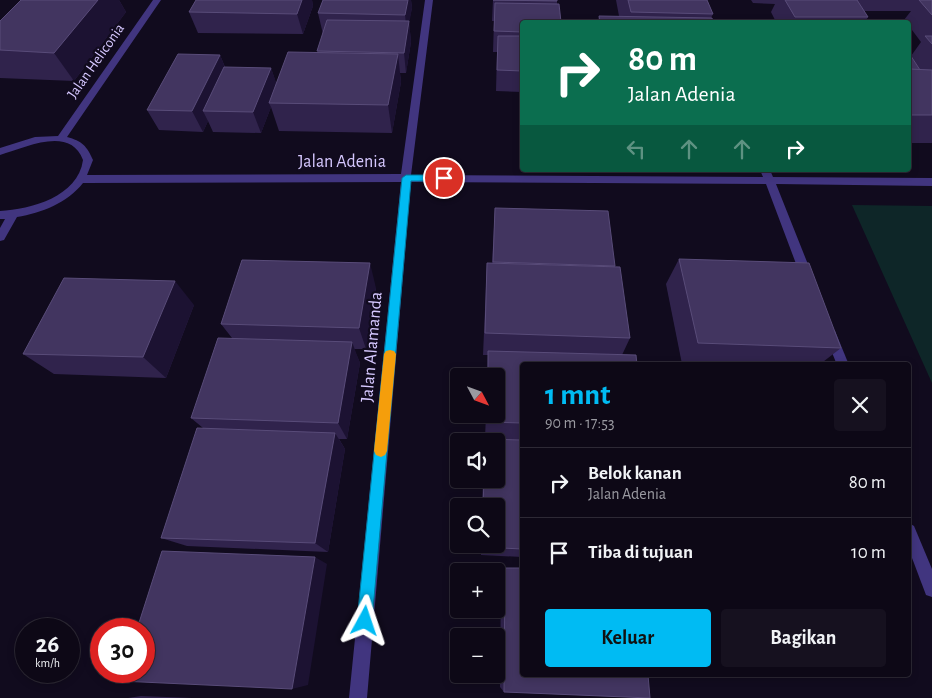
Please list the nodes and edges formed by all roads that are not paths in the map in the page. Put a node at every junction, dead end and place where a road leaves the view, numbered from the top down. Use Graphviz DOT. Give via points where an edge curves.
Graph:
graph roads {
  1 [pos="157,0"];
  2 [pos="429,0"];
  3 [pos="61,139"];
  4 [pos="0,152"];
  5 [pos="767,175"];
  6 [pos="406,178"];
  7 [pos="82,179"];
  8 [pos="932,182"];
  9 [pos="0,215"];
  10 [pos="13,215"];
  11 [pos="0,237"];
  12 [pos="813,291"];
  13 [pos="828,328"];
  14 [pos="842,362"];
  15 [pos="911,535"];
  16 [pos="932,589"];
  17 [pos="358,698"];
  1 -- 3 [label="street, Jalan Heliconia"];
  2 -- 6 [label="street, Jalan Alamanda"];
  3 -- 4 [label="street" via="42,138"];
  3 -- 7 [label="street" via="75,142 84,150 88,160"];
  5 -- 6 [label="street, Jalan Adenia"];
  5 -- 8 [label="street, Jalan Adenia"];
  5 -- 12 [label="street"];
  6 -- 7 [label="street, Jalan Adenia"];
  6 -- 17 [label="street, Jalan Alamanda"];
  7 -- 10 [label="street" via="58,200 36,210"];
  9 -- 10 [label="street"];
  10 -- 11 [label="street"];
  13 -- 14 [label="street"];
  15 -- 16 [label="street"];
}
